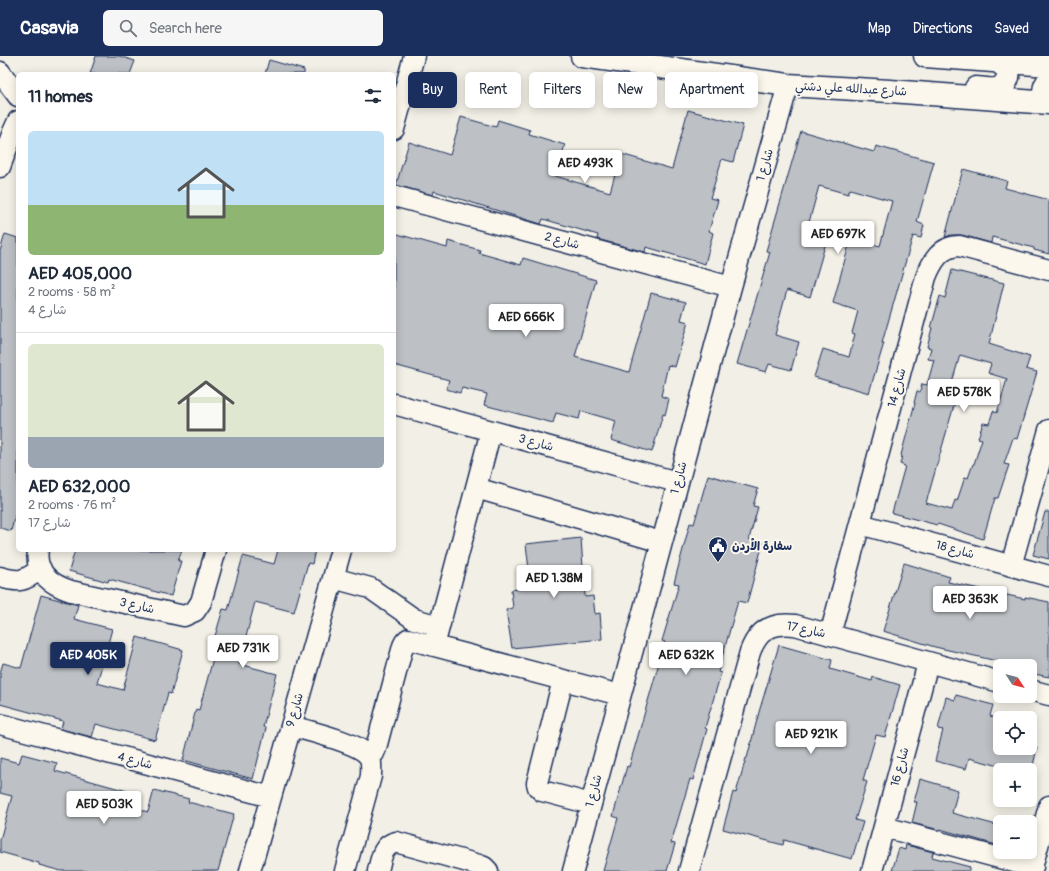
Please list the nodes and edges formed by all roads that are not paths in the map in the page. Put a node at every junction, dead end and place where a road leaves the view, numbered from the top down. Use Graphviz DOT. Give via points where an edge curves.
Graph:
graph roads {
  1 [pos="414,56"];
  2 [pos="925,56"];
  3 [pos="590,57"];
  4 [pos="998,61"];
  5 [pos="1049,65"];
  6 [pos="0,72"];
  7 [pos="1049,80"];
  8 [pos="788,85"];
  9 [pos="890,91"];
  10 [pos="16,93"];
  11 [pos="1049,102"];
  12 [pos="396,122"];
  13 [pos="16,125"];
  14 [pos="0,167"];
  15 [pos="396,197"];
  16 [pos="1049,270"];
  17 [pos="730,287"];
  18 [pos="396,405"];
  19 [pos="1049,430"];
  20 [pos="491,431"];
  21 [pos="677,482"];
  22 [pos="476,488"];
  23 [pos="860,524"];
  24 [pos="661,542"];
  25 [pos="38,552"];
  26 [pos="215,552"];
  27 [pos="340,552"];
  28 [pos="1012,566"];
  29 [pos="41,569"];
  30 [pos="1049,576"];
  31 [pos="0,577"];
  32 [pos="333,578"];
  33 [pos="439,626"];
  34 [pos="830,635"];
  35 [pos="434,646"];
  36 [pos="928,663"];
  37 [pos="563,680"];
  38 [pos="993,680"];
  39 [pos="1037,692"];
  40 [pos="620,695"];
  41 [pos="1049,696"];
  42 [pos="0,724"];
  43 [pos="291,726"];
  44 [pos="369,757"];
  45 [pos="271,797"];
  46 [pos="591,804"];
  47 [pos="1048,812"];
  48 [pos="884,827"];
  49 [pos="1032,869"];
  50 [pos="250,871"];
  51 [pos="345,871"];
  52 [pos="378,871"];
  53 [pos="488,871"];
  54 [pos="573,871"];
  55 [pos="689,871"];
  56 [pos="872,871"];
  1 -- 12 [label="street"];
  2 -- 4 [label="main road"];
  3 -- 8 [label="main road, شارع عبدالله علي دشتي"];
  4 -- 5 [label="main road"];
  4 -- 9 [label="main road" via="1006,68 1008,74 1005,83 999,88 917,85"];
  6 -- 10 [label="street"];
  7 -- 11 [label="main road" via="1044,90"];
  8 -- 9 [label="main road, شارع عبدالله علي دشتي"];
  8 -- 17 [label="street, شارع 1"];
  9 -- 11 [label="main road, شارع عبدالله علي دشتي"];
  13 -- 14 [label="street"];
  15 -- 17 [label="street, شارع 2"];
  16 -- 23 [label="street, شارع 14" via="962,246 947,249 938,256 926,277"];
  17 -- 21 [label="street, شارع 1"];
  18 -- 20 [label="street, شارع 3"];
  19 -- 28 [label="street"];
  20 -- 21 [label="street, شارع 3"];
  20 -- 22 [label="street"];
  21 -- 24 [label="street, شارع 1"];
  22 -- 24 [label="street"];
  22 -- 33 [label="street"];
  23 -- 28 [label="street, شارع 18"];
  23 -- 34 [label="street, شارع 14"];
  24 -- 40 [label="street, شارع 1"];
  25 -- 29 [label="street"];
  26 -- 29 [label="street, شارع 3" via="201,602 195,611 184,616 66,589 54,584"];
  27 -- 32 [label="street, شارع 9"];
  28 -- 30 [label="street, شارع 18"];
  29 -- 31 [label="street" via="24,580 12,581"];
  32 -- 33 [label="street" via="370,588 414,619"];
  32 -- 43 [label="street, شارع 9"];
  33 -- 35 [label="street"];
  34 -- 36 [label="street, شارع 17"];
  34 -- 55 [label="street, شارع 17" via="785,624 767,628 754,642"];
  35 -- 37 [label="street"];
  35 -- 44 [label="street" via="411,639 405,642 376,748"];
  36 -- 38 [label="street, شارع 17"];
  36 -- 48 [label="street, شارع 16"];
  37 -- 40 [label="street"];
  37 -- 46 [label="street" via="536,783 542,791"];
  39 -- 41 [label="street"];
  40 -- 46 [label="street, شارع 1"];
  42 -- 45 [label="street, شارع 4"];
  43 -- 44 [label="street" via="348,743 361,749"];
  43 -- 45 [label="street, شارع 9"];
  44 -- 51 [label="street" via="371,776"];
  45 -- 50 [label="street, شارع 9"];
  46 -- 54 [label="street, شارع 1"];
  47 -- 49 [label="street"];
  48 -- 49 [label="street"];
  48 -- 56 [label="street, شارع 16"];
  52 -- 53 [label="street" via="385,848 396,842 479,865"];
}
